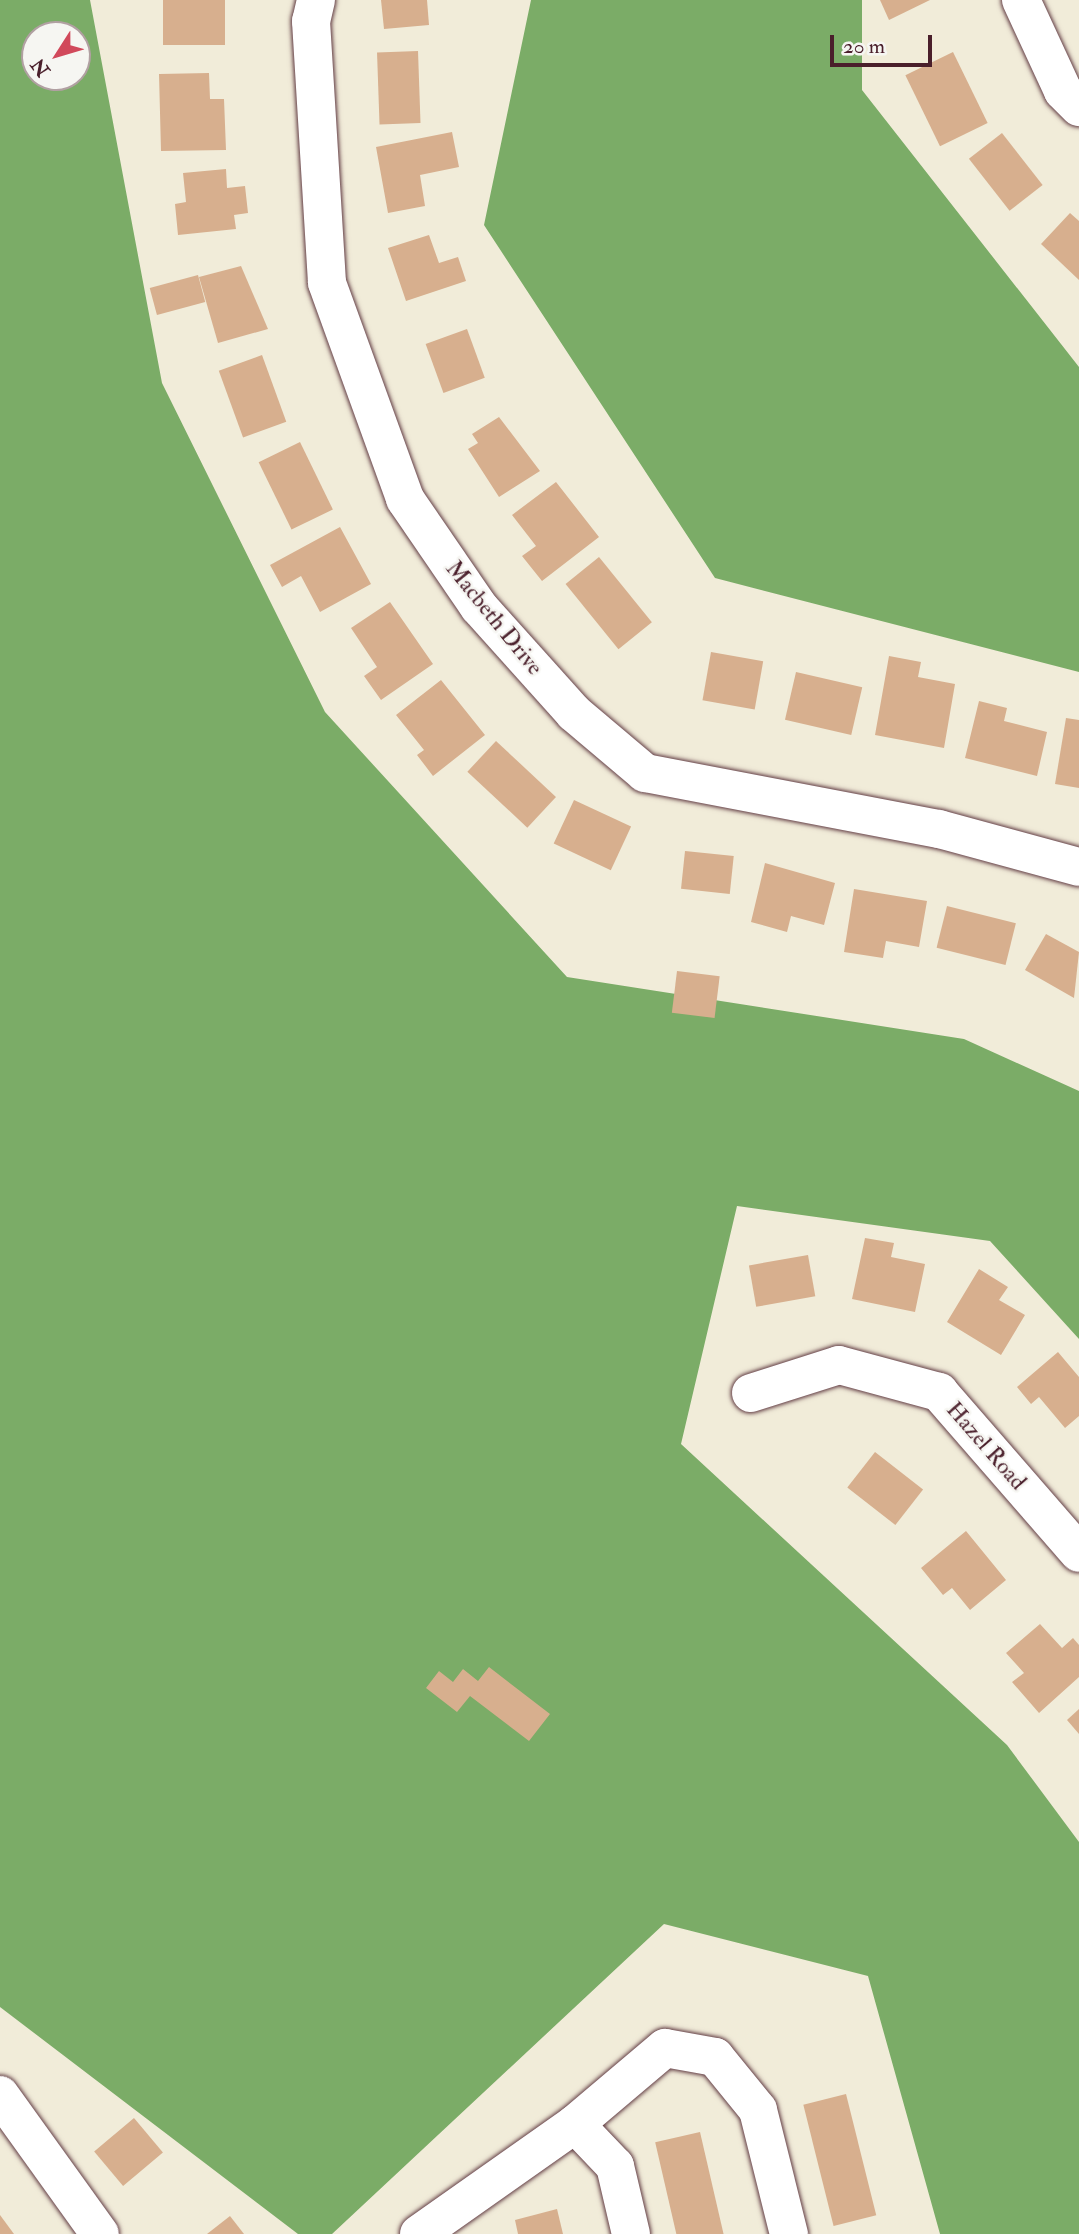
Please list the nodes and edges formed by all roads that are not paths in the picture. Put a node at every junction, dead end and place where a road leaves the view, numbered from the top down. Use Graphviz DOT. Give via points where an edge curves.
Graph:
graph roads {
  1 [pos="316,0"];
  2 [pos="1021,0"];
  3 [pos="1079,107"];
  4 [pos="1079,867"];
  5 [pos="751,1393"];
  6 [pos="1079,1553"];
  7 [pos="0,2095"];
  8 [pos="575,2124"];
  9 [pos="444,2227"];
  10 [pos="100,2234"];
  11 [pos="631,2234"];
  12 [pos="789,2234"];
  1 -- 4 [label="street, Macbeth Drive" via="311,21 327,283 405,499 480,607 574,713 645,773 939,829"];
  2 -- 3 [label="street" via="1063,91"];
  5 -- 6 [label="street, Hazel Road" via="839,1365 939,1392"];
  7 -- 10 [label="street"];
  8 -- 9 [label="street"];
  8 -- 11 [label="street" via="615,2166"];
  8 -- 12 [label="street" via="665,2048 715,2057 758,2110"];
}
